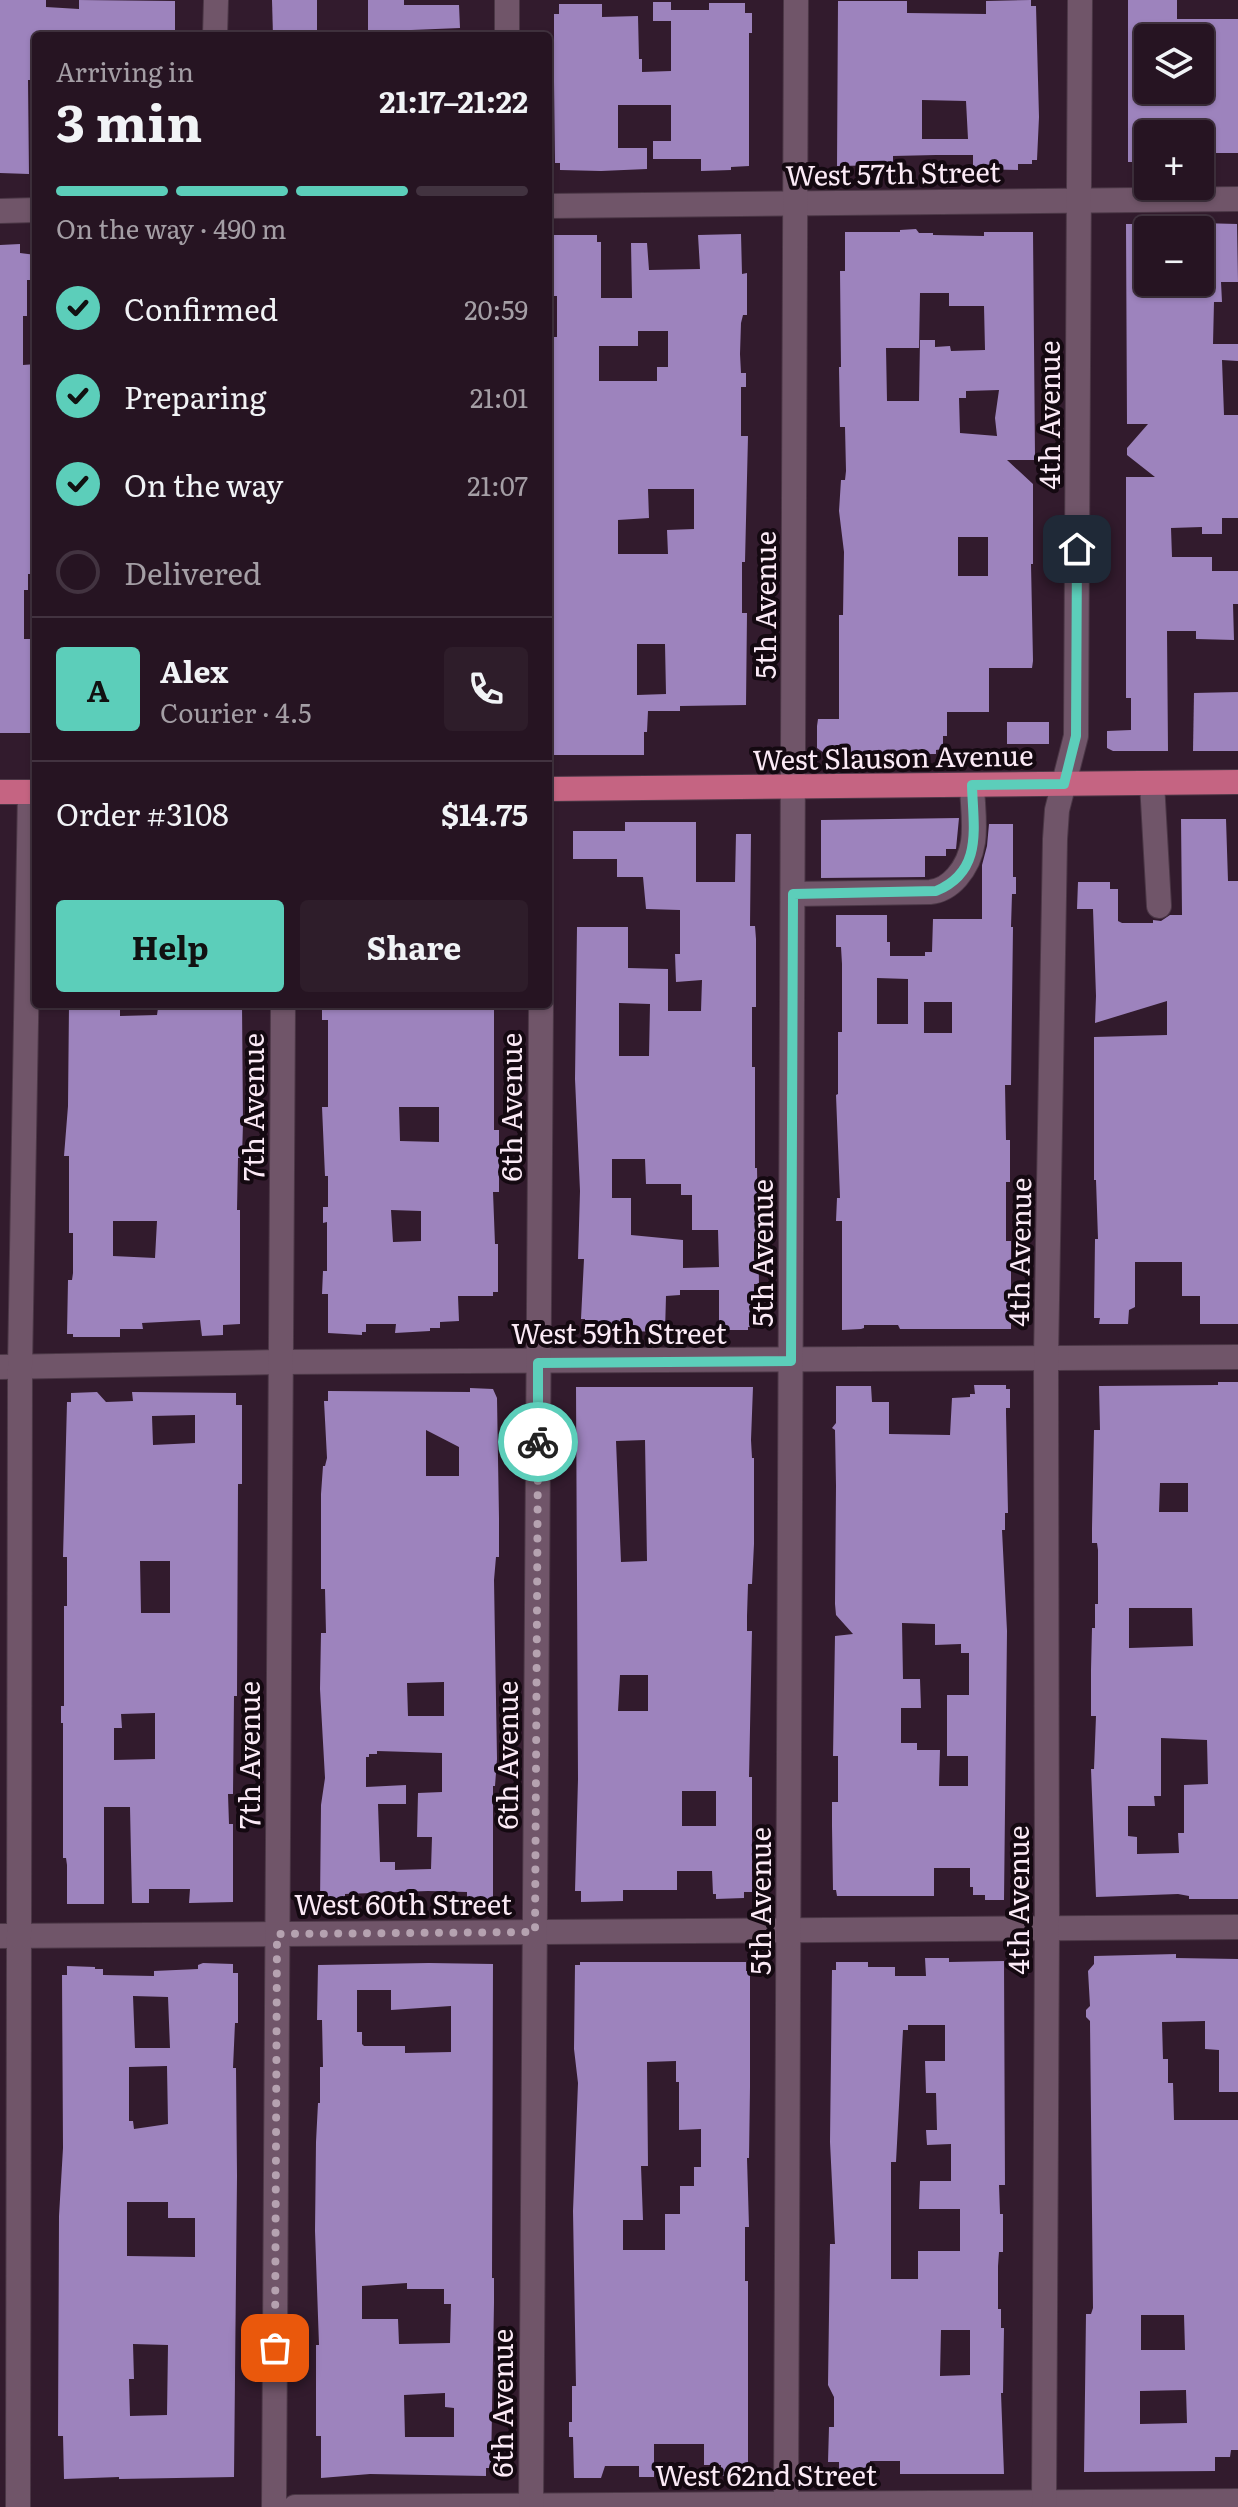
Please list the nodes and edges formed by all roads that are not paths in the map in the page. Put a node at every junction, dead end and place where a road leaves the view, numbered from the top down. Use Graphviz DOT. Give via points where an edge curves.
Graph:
graph roads {
  1 [pos="216,0"];
  2 [pos="507,0"];
  3 [pos="796,0"];
  4 [pos="1080,0"];
  5 [pos="215,32"];
  6 [pos="507,32"];
  7 [pos="1080,199"];
  8 [pos="1238,199"];
  9 [pos="795,204"];
  10 [pos="552,206"];
  11 [pos="32,210"];
  12 [pos="0,211"];
  13 [pos="1238,782"];
  14 [pos="1152,783"];
  15 [pos="1064,784"];
  16 [pos="972,785"];
  17 [pos="793,787"];
  18 [pos="552,789"];
  19 [pos="0,792"];
  20 [pos="32,792"];
  21 [pos="32,817"];
  22 [pos="793,894"];
  23 [pos="1159,906"];
  24 [pos="283,1008"];
  25 [pos="541,1008"];
  26 [pos="1238,1357"];
  27 [pos="1046,1358"];
  28 [pos="791,1361"];
  29 [pos="280,1362"];
  30 [pos="538,1363"];
  31 [pos="10,1367"];
  32 [pos="1238,1927"];
  33 [pos="1047,1929"];
  34 [pos="788,1931"];
  35 [pos="535,1932"];
  36 [pos="277,1934"];
  37 [pos="10,1936"];
  38 [pos="1238,2501"];
  39 [pos="1044,2504"];
  40 [pos="786,2505"];
  41 [pos="531,2506"];
  42 [pos="18,2507"];
  43 [pos="274,2507"];
  44 [pos="295,2507"];
  1 -- 5 [label="street"];
  2 -- 6 [label="street"];
  3 -- 9 [label="street, 5th Avenue"];
  4 -- 7 [label="street, 4th Avenue"];
  7 -- 8 [label="street, West 57th Street"];
  7 -- 9 [label="street, West 57th Street"];
  7 -- 15 [label="street, 4th Avenue" via="1076,736"];
  9 -- 10 [label="street, West 57th Street"];
  9 -- 17 [label="street, 5th Avenue"];
  11 -- 12 [label="street"];
  13 -- 14 [label="main road, West Slauson Avenue"];
  14 -- 15 [label="main road, West Slauson Avenue"];
  14 -- 23 [label="street"];
  15 -- 16 [label="main road, West Slauson Avenue"];
  15 -- 27 [label="street, 4th Avenue" via="1055,839"];
  16 -- 17 [label="main road, West Slauson Avenue"];
  16 -- 22 [label="street" via="973,853 945,887 930,892"];
  17 -- 18 [label="main road, West Slauson Avenue"];
  17 -- 22 [label="street, 5th Avenue"];
  19 -- 20 [label="main road"];
  21 -- 31 [label="street"];
  22 -- 28 [label="street, 5th Avenue"];
  24 -- 29 [label="street, 7th Avenue"];
  25 -- 30 [label="street, 6th Avenue"];
  26 -- 27 [label="street, West 59th Street"];
  27 -- 28 [label="street, West 59th Street"];
  27 -- 33 [label="street, 4th Avenue"];
  28 -- 30 [label="street, West 59th Street"];
  28 -- 34 [label="street, 5th Avenue"];
  29 -- 30 [label="street, West 59th Street"];
  29 -- 31 [label="street, West 59th Street"];
  29 -- 36 [label="street, 7th Avenue"];
  30 -- 35 [label="street, 6th Avenue"];
  31 -- 37 [label="street"];
  32 -- 33 [label="street, West 60th Street"];
  33 -- 34 [label="street, West 60th Street"];
  33 -- 39 [label="street, 4th Avenue"];
  34 -- 35 [label="street, West 60th Street"];
  34 -- 40 [label="street, 5th Avenue"];
  35 -- 36 [label="street, West 60th Street"];
  35 -- 41 [label="street, 6th Avenue"];
  36 -- 37 [label="street, West 60th Street"];
  36 -- 43 [label="street, 7th Avenue"];
  37 -- 42 [label="street"];
  38 -- 39 [label="street, West 62nd Street"];
  39 -- 40 [label="street, West 62nd Street"];
  40 -- 41 [label="street, West 62nd Street"];
  41 -- 44 [label="street, West 62nd Street"];
}
